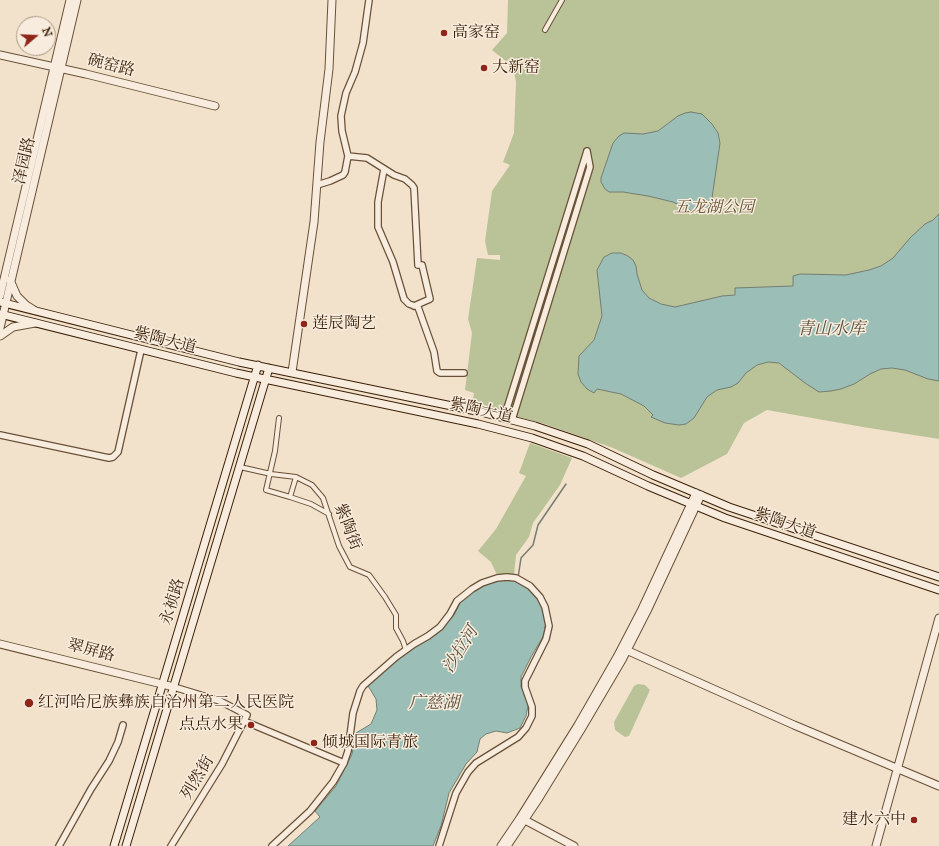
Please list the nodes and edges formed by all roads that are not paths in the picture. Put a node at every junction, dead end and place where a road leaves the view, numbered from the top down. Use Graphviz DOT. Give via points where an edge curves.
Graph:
graph roads {
  1 [pos="70,0"];
  2 [pos="77,0"];
  3 [pos="332,0"];
  4 [pos="369,0"];
  5 [pos="562,0"];
  6 [pos="545,30"];
  7 [pos="0,55"];
  8 [pos="58,68"];
  9 [pos="215,106"];
  10 [pos="348,156"];
  11 [pos="384,169"];
  12 [pos="317,185"];
  13 [pos="7,278"];
  14 [pos="0,283"];
  15 [pos="0,296"];
  16 [pos="3,303"];
  17 [pos="414,306"];
  18 [pos="40,312"];
  19 [pos="1,315"];
  20 [pos="36,323"];
  21 [pos="0,328"];
  22 [pos="0,336"];
  23 [pos="141,350"];
  24 [pos="258,366"];
  25 [pos="269,368"];
  26 [pos="292,372"];
  27 [pos="464,374"];
  28 [pos="254,377"];
  29 [pos="266,379"];
  30 [pos="279,418"];
  31 [pos="504,418"];
  32 [pos="512,420"];
  33 [pos="0,435"];
  34 [pos="240,466"];
  35 [pos="271,474"];
  36 [pos="296,477"];
  37 [pos="698,494"];
  38 [pos="290,497"];
  39 [pos="693,505"];
  40 [pos="329,514"];
  41 [pos="939,577"];
  42 [pos="939,590"];
  43 [pos="939,618"];
  44 [pos="0,644"];
  45 [pos="624,649"];
  46 [pos="406,650"];
  47 [pos="162,684"];
  48 [pos="174,687"];
  49 [pos="244,721"];
  50 [pos="123,725"];
  51 [pos="344,763"];
  52 [pos="898,768"];
  53 [pos="939,786"];
  54 [pos="522,819"];
  55 [pos="60,846"];
  56 [pos="114,846"];
  57 [pos="126,846"];
  58 [pos="171,846"];
  59 [pos="272,846"];
  60 [pos="439,846"];
  61 [pos="501,846"];
  62 [pos="507,846"];
  63 [pos="574,846"];
  64 [pos="876,846"];
  1 -- 8 [label="main road, 泽园路"];
  2 -- 8 [label="main road, 泽园路"];
  3 -- 12 [label="main road" via="329,69"];
  4 -- 10 [label="street" via="363,43 341,116"];
  5 -- 6 [label="street"];
  7 -- 8 [label="main road, 碗窑路"];
  8 -- 9 [label="main road, 碗窑路"];
  8 -- 13 [label="main road, 泽园路"];
  10 -- 11 [label="street" via="365,157"];
  10 -- 12 [label="street" via="343,175"];
  11 -- 17 [label="street" via="378,207 378,227 393,262 404,299"];
  11 -- 17 [label="street" via="409,182 414,188 418,265 422,265 430,299"];
  12 -- 26 [label="main road"];
  13 -- 14 [label="main road"];
  13 -- 15 [label="main road, 泽园路"];
  13 -- 16 [label="main road, 泽园路"];
  13 -- 18 [label="main road" via="22,301"];
  16 -- 18 [label="main road, 紫陶大道"];
  16 -- 19 [label="main road, 泽园路"];
  17 -- 27 [label="street" via="418,307 434,352 437,371"];
  18 -- 24 [label="main road, 紫陶大道"];
  19 -- 20 [label="main road, 紫陶大道"];
  19 -- 21 [label="main road, 泽园路"];
  20 -- 22 [label="main road" via="13,327"];
  20 -- 23 [label="main road, 紫陶大道"];
  23 -- 28 [label="main road, 紫陶大道"];
  23 -- 33 [label="street" via="118,452 113,457"];
  24 -- 25 [label="main road, 紫陶大道"];
  24 -- 28 [label="main road, 永祯路"];
  25 -- 26 [label="main road, 紫陶大道"];
  25 -- 29 [label="main road, 永祯路"];
  26 -- 31 [label="main road, 紫陶大道"];
  28 -- 29 [label="main road, 紫陶大道"];
  28 -- 47 [label="main road, 永祯路"];
  29 -- 34 [label="main road, 永祯路"];
  29 -- 39 [label="main road, 紫陶大道" via="532,438 584,456"];
  30 -- 35 [label="street"];
  31 -- 32 [label="main road, 紫陶大道"];
  31 -- 32 [label="street" via="587,151 590,167"];
  32 -- 37 [label="main road, 紫陶大道" via="588,444"];
  34 -- 35 [label="street, 紫陶街"];
  34 -- 48 [label="main road, 永祯路"];
  35 -- 36 [label="street, 紫陶街"];
  35 -- 38 [label="street" via="266,490"];
  36 -- 38 [label="street"];
  36 -- 40 [label="street, 紫陶街" via="312,485 323,498"];
  37 -- 39 [label="main road"];
  37 -- 41 [label="main road, 紫陶大道" via="775,523"];
  38 -- 40 [label="street"];
  39 -- 42 [label="main road, 紫陶大道" via="778,537"];
  39 -- 45 [label="main road"];
  40 -- 46 [label="street, 紫陶街" via="339,546 350,567 370,575 386,597 396,616 396,628"];
  43 -- 52 [label="main road"];
  44 -- 47 [label="main road, 翠屏路"];
  45 -- 52 [label="main road"];
  45 -- 54 [label="main road"];
  46 -- 51 [label="street" via="366,682 360,691 353,713"];
  46 -- 60 [label="street" via="440,626 458,601 472,589 497,578 516,578 526,583 537,593 548,616 546,640 525,681 532,707 528,725 521,734 476,762 468,772 456,793"];
  47 -- 48 [label="main road, 翠屏路"];
  47 -- 56 [label="main road, 永祯路"];
  48 -- 49 [label="street" via="232,706 247,715"];
  48 -- 57 [label="main road, 永祯路"];
  49 -- 51 [label="street"];
  49 -- 58 [label="street, 列然街" via="222,764"];
  50 -- 55 [label="street" via="109,760"];
  51 -- 59 [label="street" via="317,803"];
  52 -- 53 [label="main road"];
  52 -- 64 [label="main road"];
  54 -- 61 [label="main road"];
  54 -- 62 [label="main road"];
  54 -- 63 [label="main road"];
}
